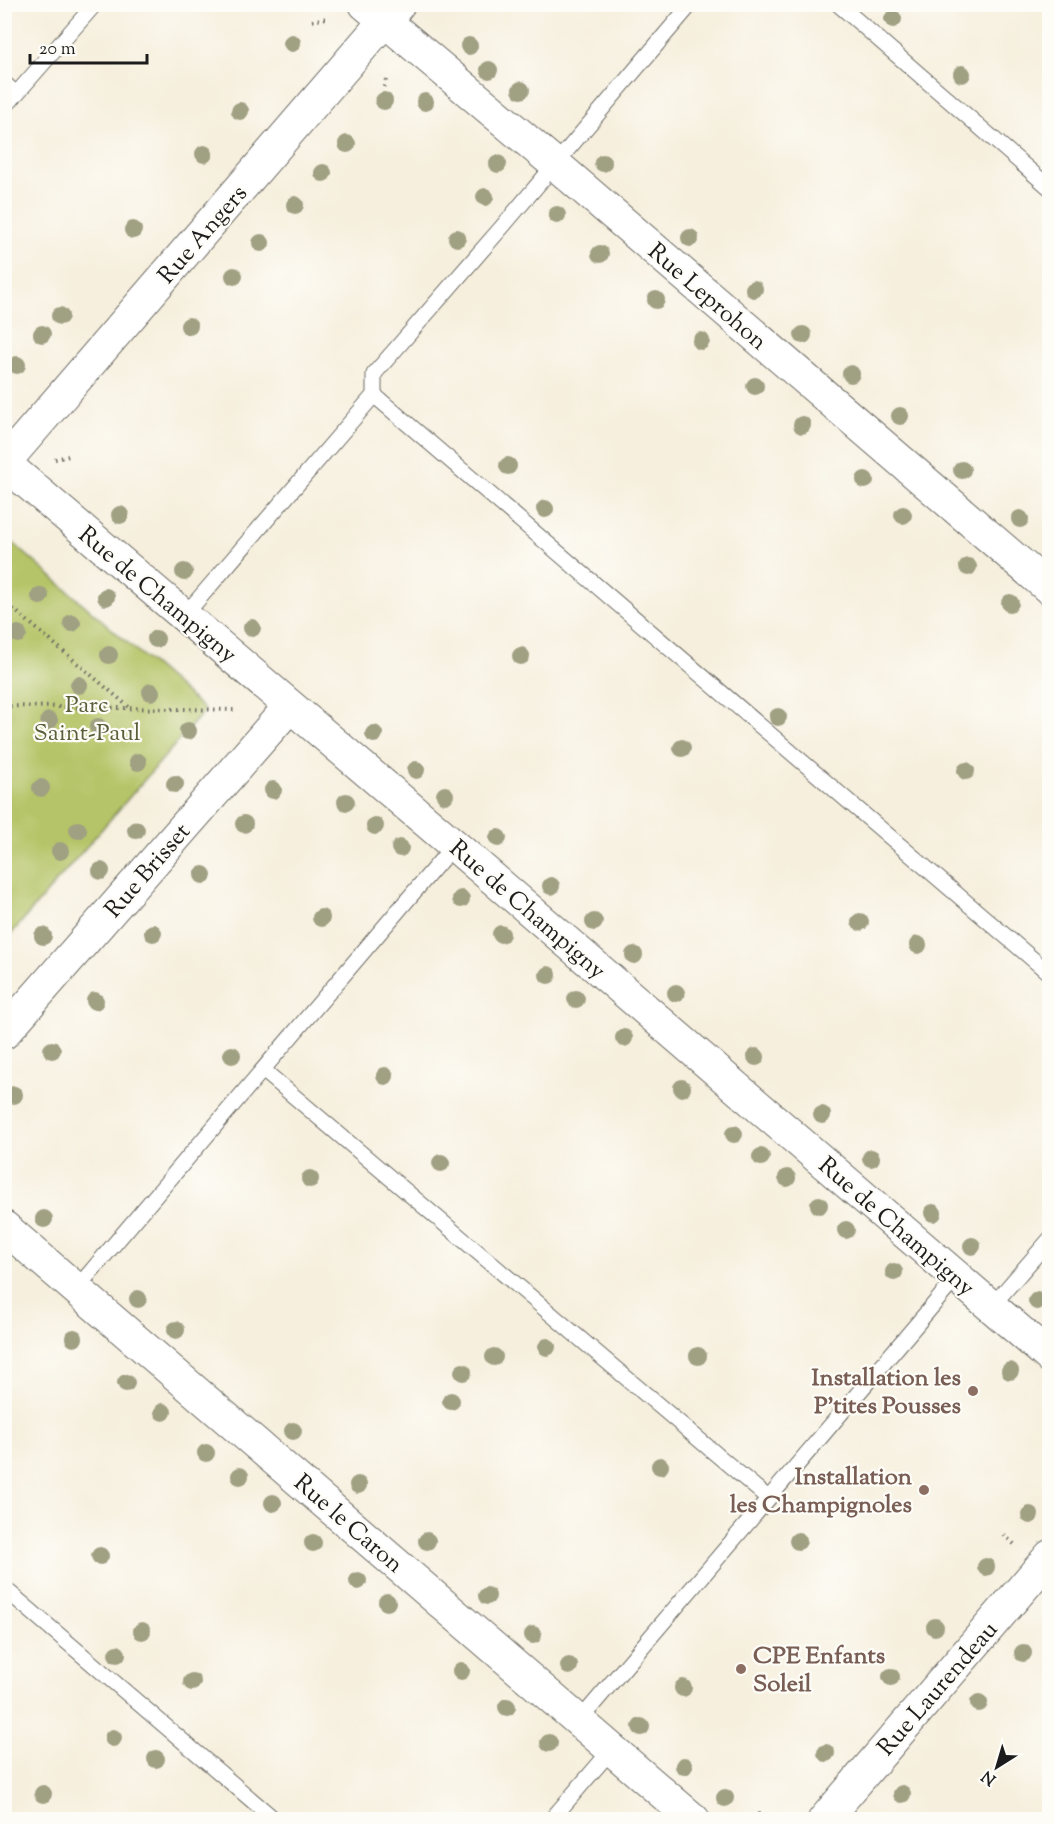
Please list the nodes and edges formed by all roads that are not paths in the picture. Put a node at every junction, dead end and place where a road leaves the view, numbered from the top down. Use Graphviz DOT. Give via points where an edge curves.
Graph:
graph roads {
  1 [pos="95,4"];
  2 [pos="691,4"];
  3 [pos="838,4"];
  4 [pos="383,10"];
  5 [pos="4,83"];
  6 [pos="16,94"];
  7 [pos="4,108"];
  8 [pos="555,164"];
  9 [pos="1050,188"];
  10 [pos="374,395"];
  11 [pos="4,463"];
  12 [pos="1050,589"];
  13 [pos="184,616"];
  14 [pos="290,706"];
  15 [pos="454,845"];
  16 [pos="1050,974"];
  17 [pos="4,1034"];
  18 [pos="263,1070"];
  19 [pos="4,1227"];
  20 [pos="1050,1239"];
  21 [pos="957,1277"];
  22 [pos="77,1288"];
  23 [pos="991,1308"];
  24 [pos="1050,1357"];
  25 [pos="768,1498"];
  26 [pos="1050,1556"];
  27 [pos="4,1588"];
  28 [pos="579,1721"];
  29 [pos="612,1749"];
  30 [pos="276,1820"];
  31 [pos="551,1820"];
  32 [pos="694,1820"];
  33 [pos="824,1820"];
  1 -- 6 [label="lane"];
  2 -- 8 [label="lane"];
  3 -- 9 [label="lane"];
  4 -- 8 [label="street, Rue Leprohon"];
  4 -- 11 [label="street, Rue Angers"];
  5 -- 6 [label="lane"];
  6 -- 7 [label="lane"];
  8 -- 10 [label="lane" via="374,374"];
  8 -- 12 [label="street, Rue Leprohon"];
  10 -- 13 [label="lane"];
  10 -- 16 [label="lane"];
  11 -- 13 [label="street, Rue de Champigny"];
  13 -- 14 [label="street, Rue de Champigny"];
  14 -- 15 [label="street, Rue de Champigny"];
  14 -- 17 [label="street, Rue Brisset"];
  15 -- 18 [label="lane"];
  15 -- 21 [label="street, Rue de Champigny"];
  18 -- 22 [label="lane"];
  18 -- 25 [label="lane"];
  19 -- 22 [label="street, Rue le Caron"];
  20 -- 23 [label="lane"];
  21 -- 23 [label="street, Rue de Champigny"];
  21 -- 25 [label="lane"];
  22 -- 28 [label="street, Rue le Caron"];
  23 -- 24 [label="street, Rue de Champigny"];
  25 -- 28 [label="lane"];
  26 -- 33 [label="street, Rue Laurendeau"];
  27 -- 30 [label="lane"];
  28 -- 29 [label="street, Rue le Caron"];
  29 -- 31 [label="lane"];
  29 -- 32 [label="street, Rue le Caron"];
}
